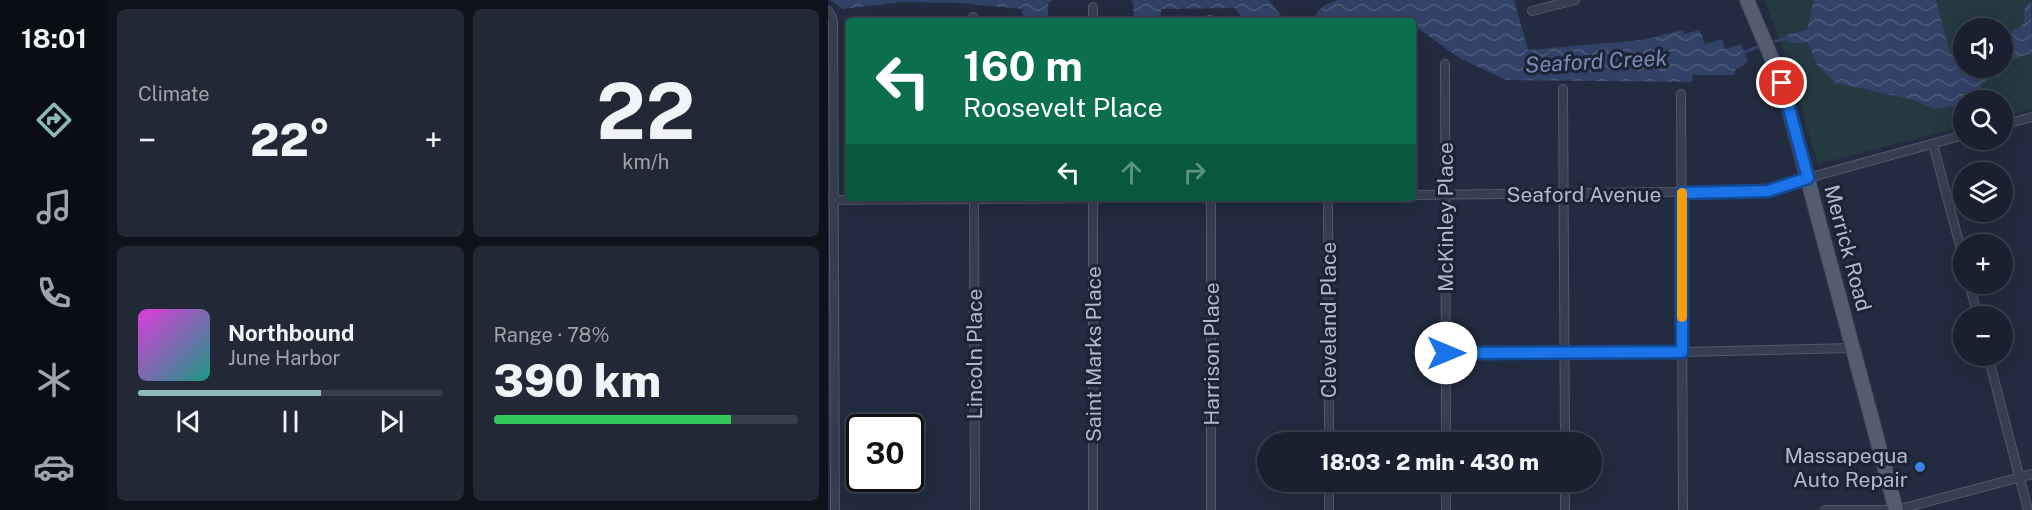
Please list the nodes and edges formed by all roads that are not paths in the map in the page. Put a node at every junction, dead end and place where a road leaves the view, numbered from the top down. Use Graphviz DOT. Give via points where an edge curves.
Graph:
graph roads {
  1 [pos="1575,0"];
  2 [pos="1747,0"];
  3 [pos="1093,7"];
  4 [pos="1532,11"];
  5 [pos="829,12"];
  6 [pos="1093,18"];
  7 [pos="1445,64"];
  8 [pos="1563,89"];
  9 [pos="1681,94"];
  10 [pos="2032,117"];
  11 [pos="2013,122"];
  12 [pos="1953,138"];
  13 [pos="1933,144"];
  14 [pos="1808,178"];
  15 [pos="1682,193"];
  16 [pos="1563,194"];
  17 [pos="1416,195"];
  18 [pos="1445,195"];
  19 [pos="831,200"];
  20 [pos="846,200"];
  21 [pos="974,201"];
  22 [pos="1093,201"];
  23 [pos="1210,201"];
  24 [pos="1328,201"];
  25 [pos="1957,234"];
  26 [pos="1853,348"];
  27 [pos="1565,352"];
  28 [pos="1682,352"];
  29 [pos="1446,353"];
  30 [pos="1991,366"];
  31 [pos="1329,432"];
  32 [pos="1446,432"];
  33 [pos="1565,432"];
  34 [pos="2032,474"];
  35 [pos="2020,477"];
  36 [pos="1329,492"];
  37 [pos="1446,492"];
  38 [pos="1565,492"];
  39 [pos="835,510"];
  40 [pos="975,510"];
  41 [pos="1093,510"];
  42 [pos="1211,510"];
  43 [pos="1329,510"];
  44 [pos="1446,510"];
  45 [pos="1565,510"];
  46 [pos="1683,510"];
  47 [pos="1825,510"];
  48 [pos="1896,510"];
  49 [pos="2028,510"];
  1 -- 4 [label="street"];
  2 -- 14 [label="main road, Merrick Road" via="1782,83"];
  3 -- 6 [label="street"];
  5 -- 19 [label="street" via="833,22"];
  7 -- 18 [label="street, McKinley Place"];
  8 -- 16 [label="street"];
  9 -- 15 [label="street"];
  10 -- 11 [label="street"];
  12 -- 13 [label="street, Seaford Avenue"];
  13 -- 14 [label="street, Seaford Avenue"];
  13 -- 25 [label="street"];
  14 -- 15 [label="street, Seaford Avenue" via="1768,191"];
  14 -- 26 [label="main road, Merrick Road"];
  15 -- 16 [label="street, Seaford Avenue"];
  15 -- 28 [label="street"];
  16 -- 18 [label="street, Seaford Avenue"];
  16 -- 27 [label="street"];
  17 -- 18 [label="street, Seaford Avenue"];
  18 -- 29 [label="street, McKinley Place"];
  19 -- 20 [label="street"];
  19 -- 39 [label="street"];
  21 -- 40 [label="street, Lincoln Place"];
  22 -- 41 [label="street, Saint Marks Place"];
  23 -- 42 [label="street, Harrison Place"];
  24 -- 31 [label="street, Cleveland Place"];
  26 -- 28 [label="street"];
  26 -- 48 [label="main road, Merrick Road"];
  27 -- 28 [label="street"];
  27 -- 29 [label="street"];
  27 -- 33 [label="street"];
  28 -- 46 [label="street"];
  29 -- 32 [label="street, McKinley Place"];
  30 -- 35 [label="street"];
  34 -- 35 [label="street"];
  35 -- 48 [label="street"];
  35 -- 49 [label="street"];
  36 -- 43 [label="street"];
  37 -- 44 [label="street"];
  38 -- 45 [label="street"];
  47 -- 48 [label="street"];
}
